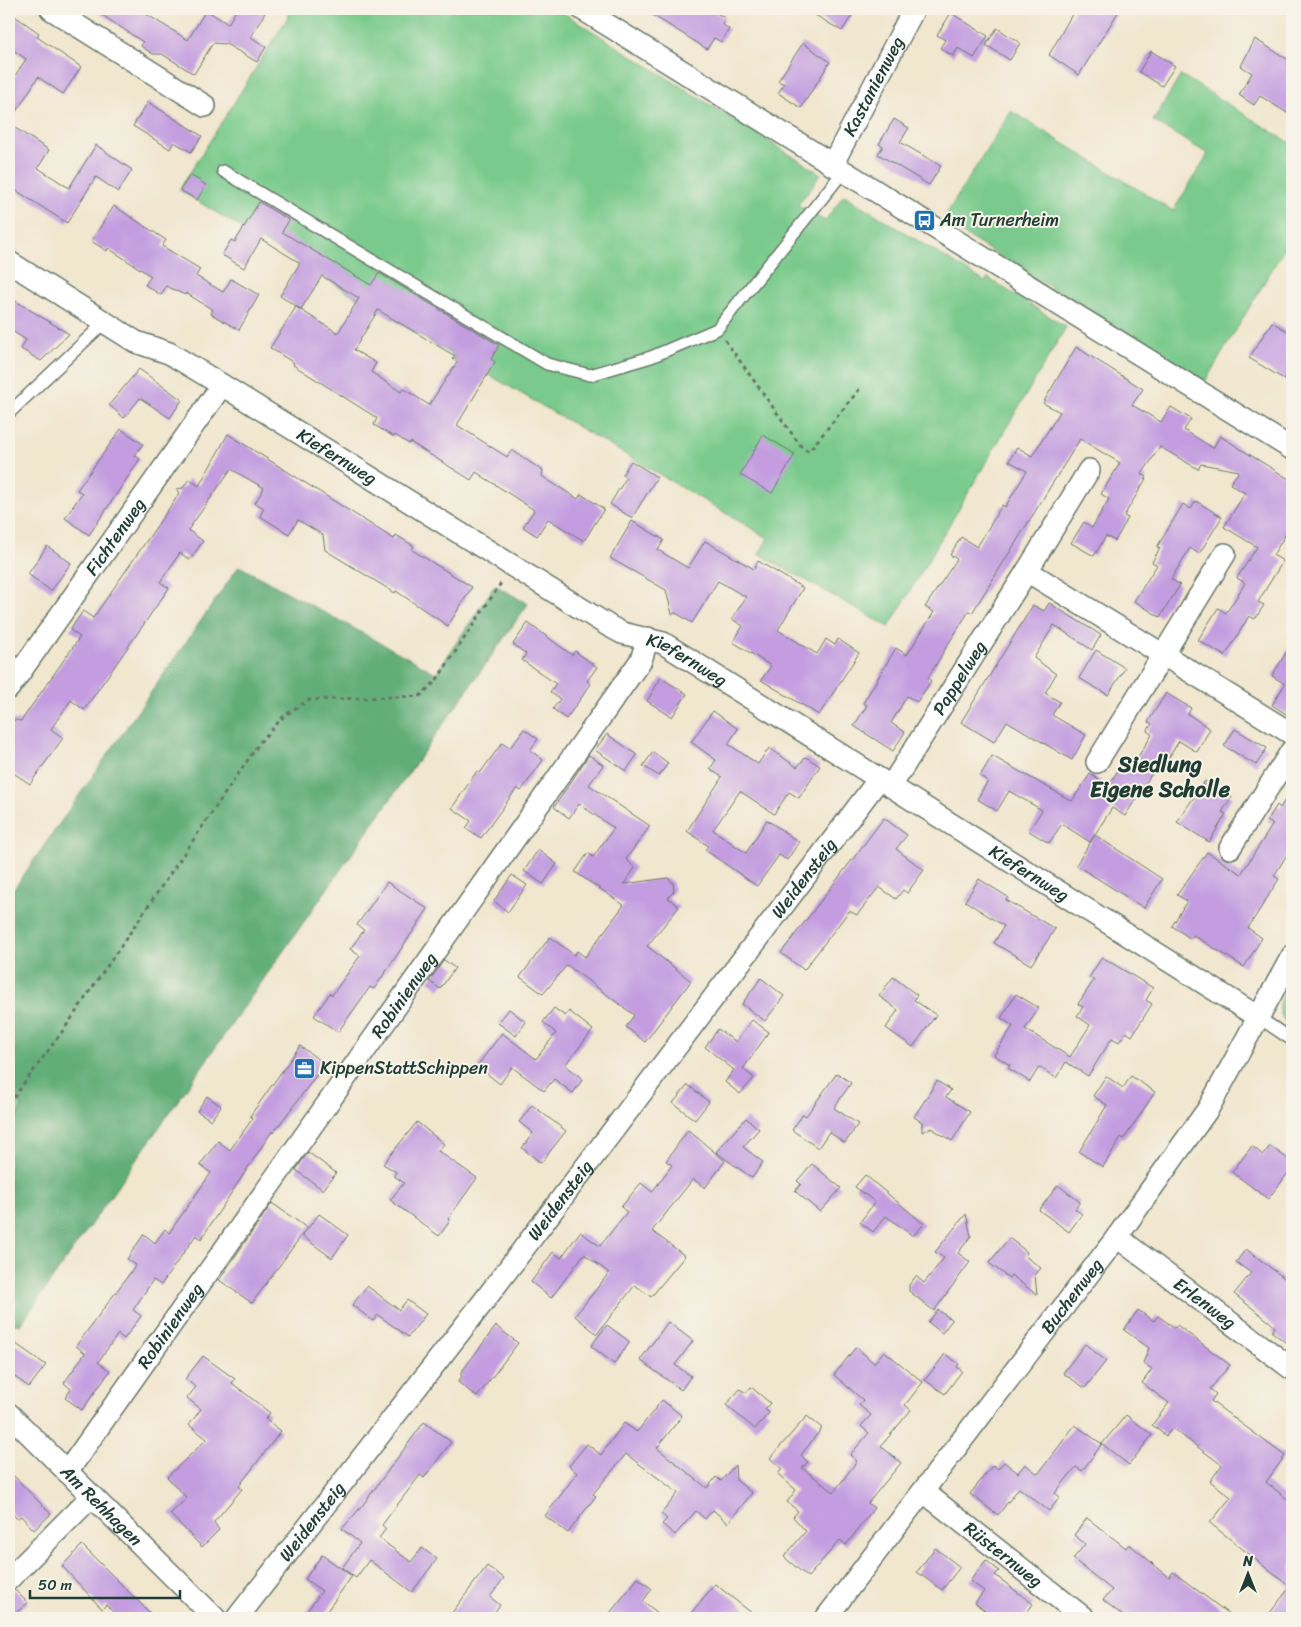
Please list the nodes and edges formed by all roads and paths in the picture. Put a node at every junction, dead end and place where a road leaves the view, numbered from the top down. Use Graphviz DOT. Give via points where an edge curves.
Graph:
graph roads {
  1 [pos="52,9"];
  2 [pos="582,9"];
  3 [pos="914,9"];
  4 [pos="205,106"];
  5 [pos="838,168"];
  6 [pos="223,171"];
  7 [pos="9,262"];
  8 [pos="105,322"];
  9 [pos="717,329"];
  10 [pos="222,385"];
  11 [pos="862,386"];
  12 [pos="9,413"];
  13 [pos="1292,449"];
  14 [pos="1089,470"];
  15 [pos="1225,554"];
  16 [pos="512,566"];
  17 [pos="1027,571"];
  18 [pos="648,638"];
  19 [pos="1163,654"];
  20 [pos="9,688"];
  21 [pos="1292,734"];
  22 [pos="1292,750"];
  23 [pos="1097,762"];
  24 [pos="885,783"];
  25 [pos="1230,848"];
  26 [pos="1292,956"];
  27 [pos="1258,1017"];
  28 [pos="1292,1040"];
  29 [pos="9,1104"];
  30 [pos="1117,1237"];
  31 [pos="1292,1369"];
  32 [pos="9,1414"];
  33 [pos="67,1472"];
  34 [pos="924,1492"];
  35 [pos="91,1496"];
  36 [pos="9,1579"];
  37 [pos="215,1618"];
  38 [pos="237,1618"];
  39 [pos="826,1618"];
  40 [pos="1084,1618"];
  1 -- 4 [label="street"];
  2 -- 5 [label="street"];
  3 -- 5 [label="street, Kastanienweg"];
  5 -- 9 [label="lane"];
  5 -- 13 [label="street"];
  6 -- 9 [label="lane" via="546,364 590,374 651,357"];
  7 -- 8 [label="street, Kiefernweg"];
  8 -- 10 [label="street, Kiefernweg" via="136,342 169,353"];
  8 -- 12 [label="lane"];
  9 -- 11 [label="path" via="802,448 809,451"];
  10 -- 16 [label="street, Kiefernweg"];
  10 -- 20 [label="street, Fichtenweg"];
  14 -- 17 [label="street, Pappelweg"];
  15 -- 19 [label="street"];
  16 -- 18 [label="street, Kiefernweg" via="622,633"];
  16 -- 29 [label="path" via="436,681 420,696 308,700 284,716 260,742 67,1025"];
  17 -- 19 [label="street"];
  17 -- 24 [label="street, Pappelweg"];
  18 -- 24 [label="street, Kiefernweg" via="662,643"];
  18 -- 33 [label="street, Robinienweg" via="636,668"];
  19 -- 21 [label="street"];
  19 -- 23 [label="street"];
  22 -- 25 [label="street"];
  24 -- 27 [label="street, Kiefernweg"];
  24 -- 38 [label="street, Weidensteig"];
  26 -- 27 [label="street, Buchenweg"];
  27 -- 28 [label="lane"];
  27 -- 30 [label="street, Buchenweg" via="1208,1109"];
  30 -- 31 [label="street, Erlenweg"];
  30 -- 34 [label="street, Buchenweg"];
  32 -- 33 [label="street, Am Rehhagen"];
  33 -- 35 [label="street, Am Rehhagen"];
  34 -- 39 [label="street, Buchenweg"];
  34 -- 40 [label="street, Rüsternweg"];
  35 -- 36 [label="street"];
  35 -- 37 [label="street, Am Rehhagen"];
}
